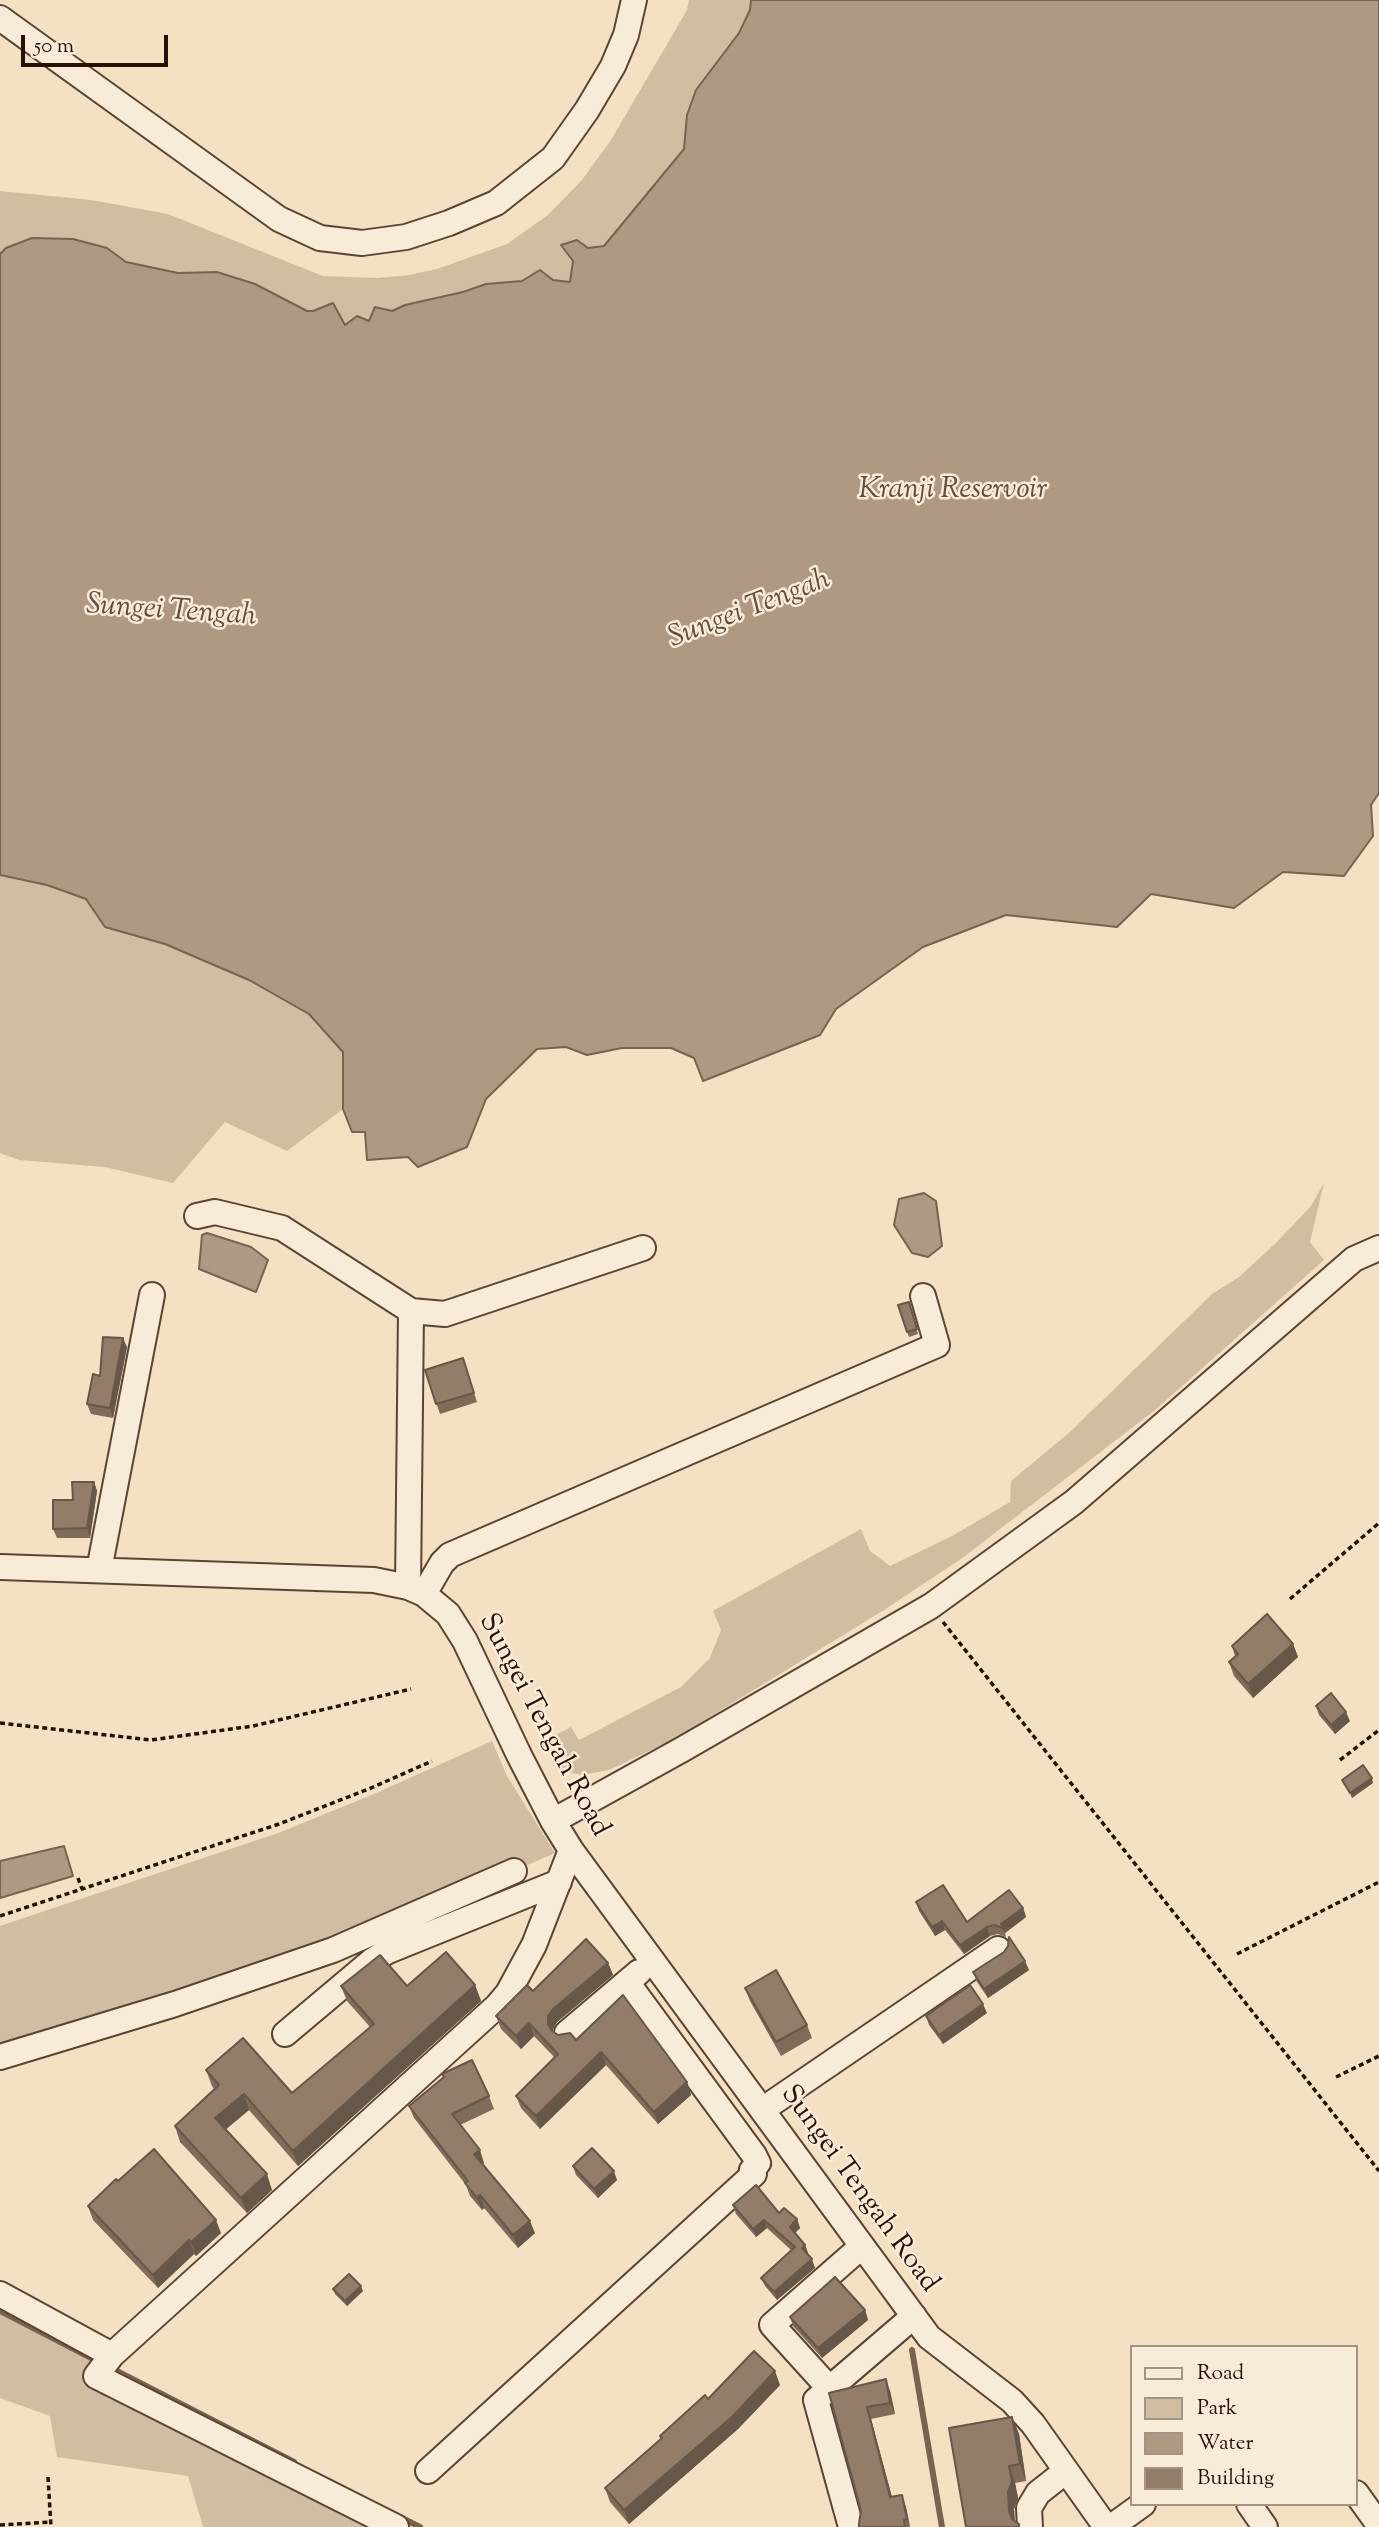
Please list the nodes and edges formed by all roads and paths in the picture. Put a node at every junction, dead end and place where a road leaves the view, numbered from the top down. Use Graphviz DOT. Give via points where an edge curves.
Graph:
graph roads {
  1 [pos="634,0"];
  2 [pos="0,18"];
  3 [pos="197,1216"];
  4 [pos="643,1248"];
  5 [pos="1379,1248"];
  6 [pos="152,1295"];
  7 [pos="923,1296"];
  8 [pos="411,1311"];
  9 [pos="1379,1524"];
  10 [pos="0,1567"];
  11 [pos="99,1570"];
  12 [pos="416,1590"];
  13 [pos="1290,1600"];
  14 [pos="931,1606"];
  15 [pos="411,1689"];
  16 [pos="0,1723"];
  17 [pos="1379,1730"];
  18 [pos="1340,1760"];
  19 [pos="432,1761"];
  20 [pos="553,1821"];
  21 [pos="571,1850"];
  22 [pos="514,1871"];
  23 [pos="78,1878"];
  24 [pos="559,1882"];
  25 [pos="1379,1882"];
  26 [pos="82,1889"];
  27 [pos="0,1916"];
  28 [pos="998,1949"];
  29 [pos="1237,1954"];
  30 [pos="653,1960"];
  31 [pos="627,1982"];
  32 [pos="567,2033"];
  33 [pos="285,2034"];
  34 [pos="1379,2056"];
  35 [pos="0,2057"];
  36 [pos="1336,2077"];
  37 [pos="762,2110"];
  38 [pos="1379,2171"];
  39 [pos="861,2247"];
  40 [pos="0,2294"];
  41 [pos="914,2316"];
  42 [pos="112,2355"];
  43 [pos="830,2389"];
  44 [pos="428,2471"];
  45 [pos="1066,2471"];
  46 [pos="48,2477"];
  47 [pos="1358,2496"];
  48 [pos="1140,2506"];
  49 [pos="1250,2506"];
  50 [pos="51,2524"];
  51 [pos="0,2525"];
  52 [pos="1379,2525"];
  53 [pos="396,2527"];
  54 [pos="851,2527"];
  55 [pos="1030,2527"];
  56 [pos="1108,2527"];
  57 [pos="1265,2527"];
  1 -- 2 [label="street" via="613,66 553,158 496,203 406,237 362,243 320,238 279,219"];
  3 -- 8 [label="street" via="215,1212 282,1228"];
  4 -- 8 [label="street" via="445,1314"];
  5 -- 14 [label="street" via="1354,1259 1074,1502"];
  6 -- 11 [label="street"];
  7 -- 12 [label="street" via="937,1345 450,1555"];
  8 -- 12 [label="street"];
  9 -- 13 [label="path"];
  10 -- 11 [label="street"];
  11 -- 12 [label="street" via="374,1580"];
  12 -- 20 [label="street, Sungei Tengah Road" via="448,1614 466,1642"];
  14 -- 20 [label="street"];
  14 -- 38 [label="path"];
  15 -- 16 [label="path" via="253,1726 151,1740"];
  17 -- 18 [label="path"];
  19 -- 26 [label="path" via="279,1824"];
  20 -- 21 [label="street, Sungei Tengah Road"];
  21 -- 24 [label="street"];
  21 -- 30 [label="street, Sungei Tengah Road"];
  22 -- 35 [label="street" via="333,1950"];
  23 -- 26 [label="path"];
  24 -- 33 [label="street" via="388,1951"];
  24 -- 42 [label="street" via="526,1963 497,2006"];
  25 -- 29 [label="path"];
  26 -- 27 [label="path"];
  28 -- 37 [label="street"];
  30 -- 31 [label="street"];
  30 -- 37 [label="street, Sungei Tengah Road"];
  31 -- 32 [label="street"];
  31 -- 44 [label="street" via="754,2155 758,2163 754,2174"];
  34 -- 36 [label="path"];
  37 -- 39 [label="street, Sungei Tengah Road"];
  39 -- 41 [label="street, Sungei Tengah Road"];
  39 -- 43 [label="street" via="772,2325"];
  40 -- 42 [label="street"];
  41 -- 43 [label="street"];
  41 -- 45 [label="street, Sungei Tengah Road" via="929,2337 1012,2402"];
  42 -- 53 [label="street" via="96,2376"];
  43 -- 54 [label="street" via="817,2400"];
  45 -- 55 [label="street" via="1038,2493 1029,2508"];
  45 -- 56 [label="street, Sungei Tengah Road"];
  46 -- 50 [label="path"];
  47 -- 52 [label="street"];
  48 -- 56 [label="street"];
  49 -- 57 [label="street"];
  50 -- 51 [label="path"];
}
